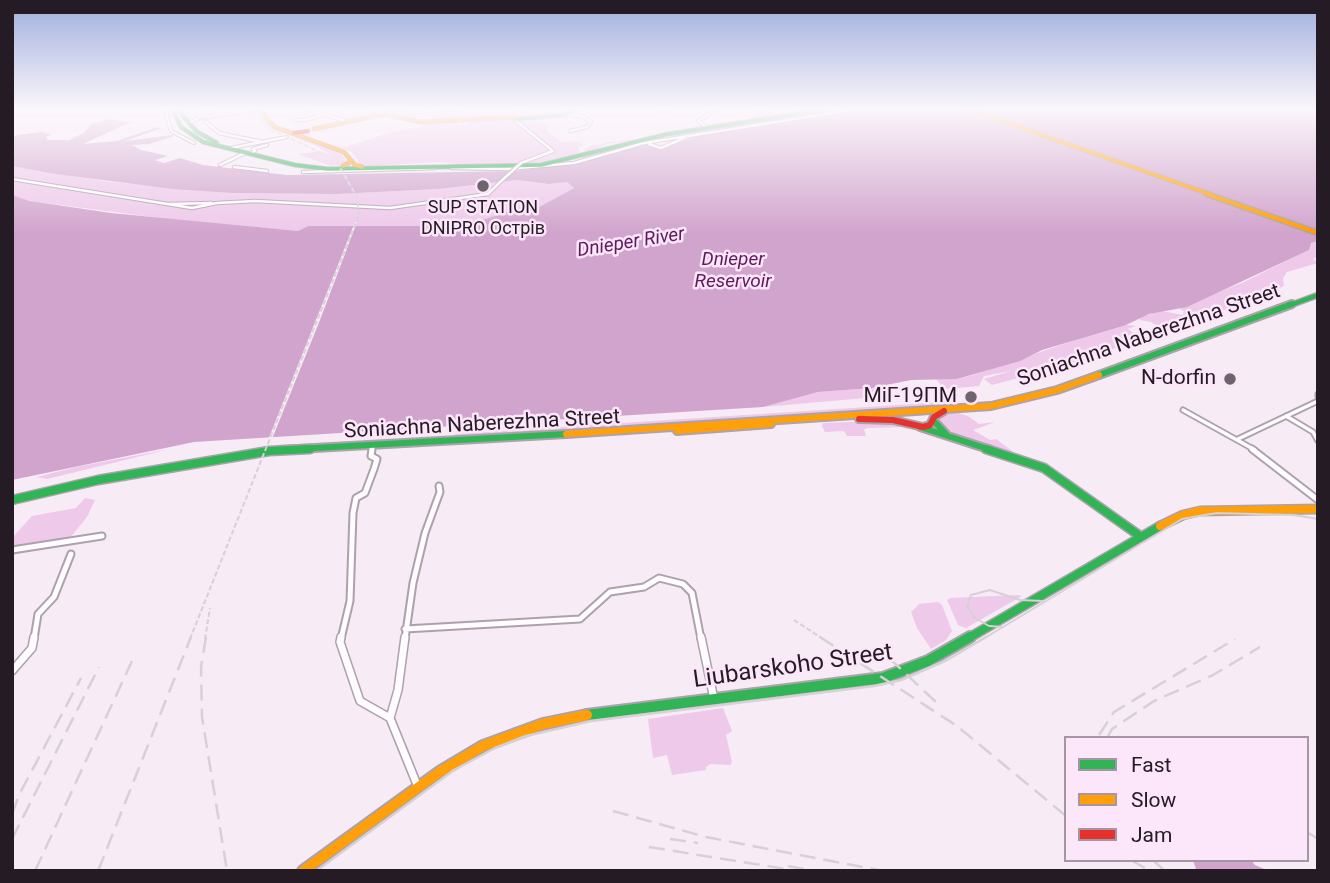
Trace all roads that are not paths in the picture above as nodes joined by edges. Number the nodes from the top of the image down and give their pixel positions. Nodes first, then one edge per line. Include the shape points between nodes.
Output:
1 (248, 150) edge
2 (254, 150) edge
3 (339, 150) edge
4 (552, 150) edge
5 (601, 150) edge
6 (619, 150) edge
7 (1085, 150) edge
8 (220, 164) dead end
9 (348, 166) junction
10 (234, 167) dead end
11 (377, 168) junction
12 (267, 171) dead end
13 (303, 172) dead end
14 (12, 180) edge
15 (1318, 232) edge
16 (1318, 295) edge
17 (1318, 397) edge
18 (914, 410) junction
19 (950, 410) junction
20 (1183, 410) dead end
21 (1286, 416) junction
22 (933, 420) junction
23 (915, 426) junction
24 (955, 438) junction
25 (1237, 439) junction
26 (1318, 441) edge
27 (372, 448) junction
28 (439, 486) dead end
29 (1318, 500) edge
30 (12, 502) edge
31 (1318, 509) edge
32 (102, 536) dead end
33 (1140, 536) junction
34 (12, 550) edge
35 (71, 554) dead end
36 (405, 629) junction
37 (12, 671) edge
38 (714, 699) junction
39 (390, 718) junction
40 (418, 787) junction
41 (304, 870) edge

1 - 8 street
2 - 9 main road via 306,166
3 - 9 main road
4 - 14 street, bridge via 522,162 488,194 390,208 255,201 163,205
5 - 11 main road via 544,164
6 - 13 street via 541,167
7 - 15 main road
9 - 11 main road
9 - 11 main road
10 - 12 street
16 - 19 main road, Soniachna Naberezhna Street via 1057,390 1002,404
17 - 21 street
18 - 19 main road, Soniachna Naberezhna Street
18 - 22 main road
18 - 23 main road via 904,417
18 - 27 main road, Soniachna Naberezhna Street
19 - 22 main road, Soniachna Naberezhna Street
20 - 25 street
21 - 25 street
21 - 26 street via 1313,432
22 - 23 main road, Soniachna Naberezhna Street via 928,426
22 - 24 main road
23 - 24 main road
23 - 27 main road, Soniachna Naberezhna Street via 864,419
24 - 33 main road via 1044,468
25 - 29 street
27 - 30 main road, Soniachna Naberezhna Street via 237,458
27 - 39 street via 371,456 377,459 353,513 350,601 340,642 360,701
28 - 36 street
31 - 33 main road, Liubarskoho Street via 1200,511
32 - 34 street
33 - 38 main road, Liubarskoho Street via 917,667 872,680
35 - 37 street via 54,597 38,614 32,648
36 - 38 street via 580,619 610,592 644,587 659,578 673,580 692,593
36 - 39 street
38 - 40 main road, Liubarskoho Street via 543,724 483,746
39 - 40 street
40 - 41 main road, Liubarskoho Street

